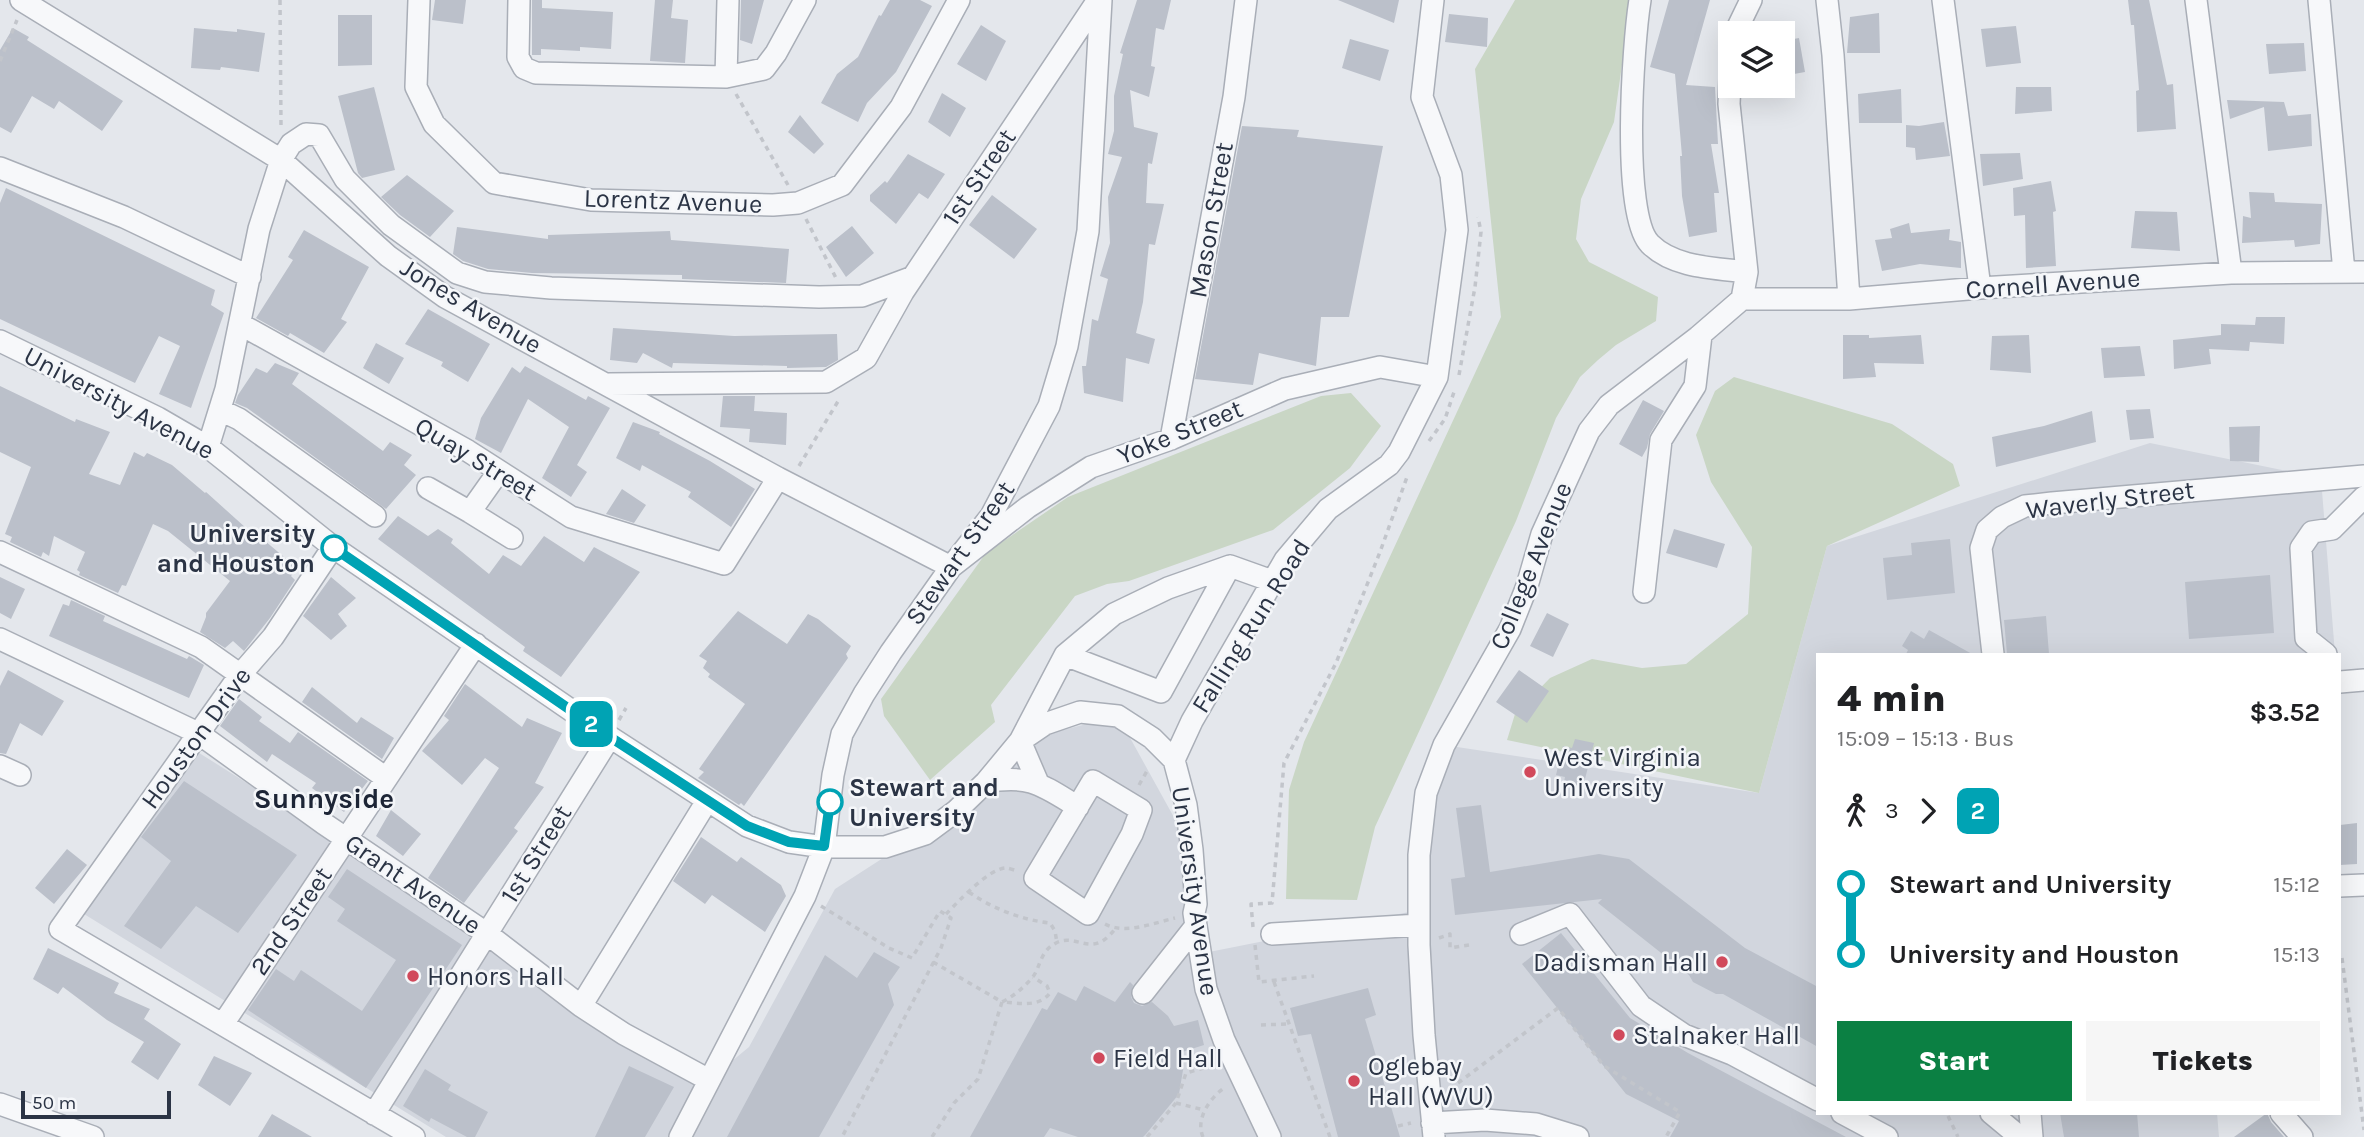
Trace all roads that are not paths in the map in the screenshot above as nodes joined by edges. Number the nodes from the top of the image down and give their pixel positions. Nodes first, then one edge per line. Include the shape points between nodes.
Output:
1 (419, 0) edge
2 (519, 0) edge
3 (728, 0) edge
4 (805, 0) edge
5 (959, 0) edge
6 (1100, 0) edge
7 (1246, 0) edge
8 (1433, 0) edge
9 (1640, 0) edge
10 (1751, 0) edge
11 (1827, 0) edge
12 (1943, 0) edge
13 (2196, 0) edge
14 (2319, 0) edge
15 (24, 1) edge
16 (1741, 21) edge
17 (726, 78) junction
18 (1729, 98) edge
19 (281, 160) junction
20 (0, 168) edge
21 (1747, 272) junction
22 (2354, 272) edge
23 (2231, 273) junction
24 (250, 277) junction
25 (913, 277) junction
26 (1980, 288) junction
27 (1742, 299) junction
28 (1849, 299) junction
29 (240, 324) junction
30 (1701, 334) junction
31 (0, 341) edge
32 (1437, 377) junction
33 (606, 384) junction
34 (220, 410) junction
35 (1171, 439) junction
36 (208, 447) junction
37 (499, 471) junction
38 (2364, 476) edge
39 (778, 478) junction
40 (428, 488) dead end
41 (2364, 497) edge
42 (470, 512) junction
43 (375, 516) dead end
44 (512, 538) dead end
45 (333, 547) junction
46 (0, 552) edge
47 (1230, 566) junction
48 (951, 567) junction
49 (1272, 581) junction
50 (1644, 592) dead end
51 (0, 639) edge
52 (476, 644) junction
53 (1993, 653) edge
54 (2325, 653) edge
55 (1065, 655) junction
56 (2341, 667) edge
57 (240, 675) junction
58 (2354, 680) edge
59 (198, 733) junction
60 (610, 737) junction
61 (1020, 741) junction
62 (1174, 760) junction
63 (0, 766) edge
64 (20, 775) dead end
65 (386, 778) junction
66 (986, 782) junction
67 (1038, 783) junction
68 (707, 801) junction
69 (1078, 807) junction
70 (346, 838) junction
71 (824, 846) junction
72 (2364, 885) edge
73 (2341, 886) edge
74 (1195, 920) junction
75 (1427, 932) junction
76 (486, 933) junction
77 (1521, 934) dead end
78 (1260, 936) road end
79 (1143, 993) dead end
80 (581, 1006) junction
81 (223, 1024) junction
82 (709, 1080) junction
83 (1816, 1099) edge
84 (0, 1104) edge
85 (374, 1114) junction
86 (1846, 1115) edge
87 (1993, 1115) edge
88 (2030, 1115) edge
89 (2283, 1115) edge
90 (1429, 1127) edge
91 (93, 1137) edge
92 (414, 1137) edge
93 (680, 1137) edge
94 (1270, 1137) edge
95 (1578, 1137) edge
96 (1887, 1137) edge
97 (2020, 1137) edge
98 (2032, 1137) edge
99 (2302, 1137) edge

1 - 5 street, Lorentz Avenue via 415,87 434,124 494,183 591,200 773,205 798,203 842,185 901,107
2 - 17 street via 518,57 524,68 536,74
3 - 17 street
4 - 17 street via 764,69
6 - 25 street, 1st Street
6 - 48 street, Stewart Street via 1088,231 1067,346 1049,406 1022,460 991,516
7 - 35 street, Mason Street via 1234,97
8 - 32 street, Falling Run Road via 1422,97 1451,175 1457,230
9 - 21 street via 1631,78 1636,209 1641,231 1664,255
10 - 16 street
11 - 28 street
12 - 26 street
13 - 23 street
14 - 22 street
15 - 19 street, Jones Avenue
18 - 21 street
19 - 24 street via 258,229
19 - 25 street via 291,144 306,134 319,135 345,179 391,225 457,273 485,282 818,297 862,296
19 - 33 street, Jones Avenue via 388,256 445,297
20 - 24 street via 124,217
21 - 27 street
22 - 23 street, Cornell Avenue
23 - 26 street, Cornell Avenue
24 - 29 street
25 - 33 street, 1st Street via 866,358 826,382
26 - 28 street, Cornell Avenue
27 - 28 street, Cornell Avenue
27 - 30 street, College Avenue
29 - 34 street
29 - 37 street, Quay Street
30 - 50 street via 1695,386 1661,440
30 - 75 street, College Avenue via 1609,405 1589,430 1542,534 1510,629 1444,745 1426,793 1419,855
31 - 36 street, University Avenue
32 - 35 street, Yoke Street via 1380,366 1285,389
32 - 49 street, Falling Run Road via 1389,465 1328,509
33 - 39 street, Jones Avenue
34 - 36 street
34 - 43 street
35 - 48 street, Yoke Street via 1091,467 1028,507
36 - 45 street, University Avenue
37 - 39 street, Quay Street via 571,516 724,564
37 - 42 street
38 - 53 street, Waverly Street via 2025,506 1987,530 1981,548
39 - 48 street, Jones Avenue
40 - 42 street
41 - 54 street via 2332,529 2312,532 2301,548 2306,638
42 - 44 street
45 - 52 street, University Avenue
45 - 57 street, Houston Drive via 273,638
46 - 57 street via 201,647
47 - 49 street
47 - 55 street via 1114,614
47 - 55 street via 1161,692
48 - 71 street, Stewart Street via 870,683 842,734
49 - 62 street, Falling Run Road
51 - 59 street, Grant Avenue
52 - 60 street, University Avenue
52 - 65 street, 2nd Street
55 - 61 street
56 - 58 street
57 - 59 street, Houston Drive
57 - 65 street
59 - 70 street, Grant Avenue
59 - 81 street, Houston Drive via 60,929
60 - 68 street, University Avenue
60 - 76 street, 1st Street
61 - 62 street, University Avenue via 1045,724 1080,712 1118,716 1152,738
61 - 66 street, University Avenue
61 - 67 street
62 - 74 street, University Avenue via 1192,850
63 - 64 street
65 - 70 street, 2nd Street
66 - 67 street
66 - 71 street, University Avenue via 925,834 885,847
67 - 69 street
68 - 71 street, University Avenue via 747,826 789,842
68 - 80 street
69 - 69 street via 1093,781 1141,810 1088,914 1035,878
70 - 76 street, Grant Avenue
70 - 81 street, 2nd Street
71 - 82 street, Stewart Street via 805,896
72 - 73 street
74 - 79 street
74 - 94 street, University Avenue via 1206,989 1224,1040
75 - 78 street
75 - 90 street, College Avenue via 1424,1035
76 - 80 street, Grant Avenue
76 - 85 street, 1st Street
77 - 83 street via 1570,914 1641,1006 1684,1035 1732,1054
80 - 82 street, Grant Avenue
81 - 85 street
82 - 93 street, Stewart Street
84 - 91 street
85 - 92 street
86 - 96 street
87 - 97 street
88 - 98 street
89 - 99 street
90 - 95 street via 1485,1120 1536,1124

